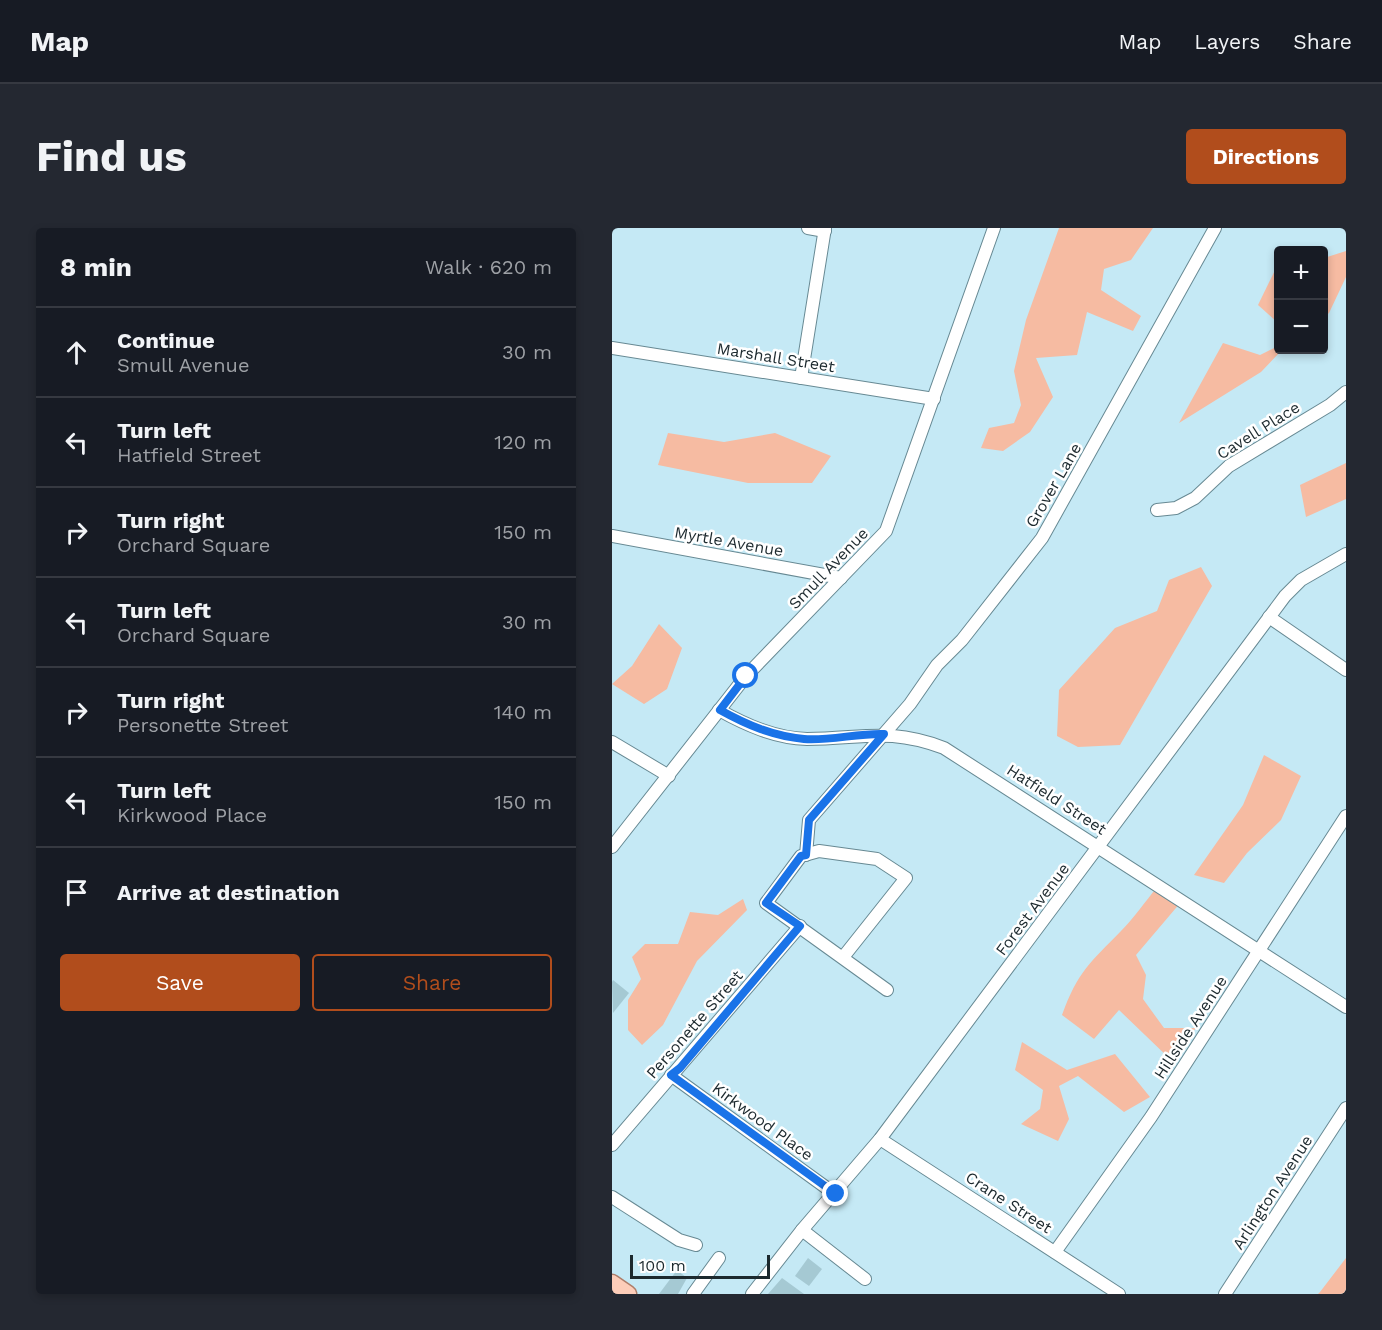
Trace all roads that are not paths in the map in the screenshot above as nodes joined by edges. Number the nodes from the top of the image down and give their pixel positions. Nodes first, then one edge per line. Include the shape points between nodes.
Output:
1 (808, 228) edge
2 (994, 228) edge
3 (1215, 228) edge
4 (825, 229) edge
5 (612, 348) edge
6 (801, 378) junction
7 (1346, 392) edge
8 (934, 399) junction
9 (1157, 510) dead end
10 (612, 536) edge
11 (1346, 554) edge
12 (841, 578) junction
13 (1269, 617) junction
14 (1346, 670) edge
15 (720, 710) junction
16 (884, 734) junction
17 (612, 742) edge
18 (669, 776) junction
19 (1346, 816) edge
20 (1101, 846) junction
21 (612, 847) edge
22 (806, 855) junction
23 (800, 926) junction
24 (1260, 950) junction
25 (844, 956) junction
26 (887, 990) dead end
27 (1346, 1006) edge
28 (671, 1075) junction
29 (1346, 1108) edge
30 (880, 1139) junction
31 (612, 1145) edge
32 (836, 1194) junction
33 (612, 1197) edge
34 (802, 1230) junction
35 (696, 1245) dead end
36 (1054, 1252) junction
37 (719, 1258) dead end
38 (865, 1279) dead end
39 (612, 1283) edge
40 (628, 1294) edge
41 (693, 1294) edge
42 (752, 1294) edge
43 (1119, 1294) edge
44 (1225, 1294) edge

1 - 4 street
2 - 8 street, Smull Avenue
3 - 16 street, Grover Lane via 1042,538
4 - 6 street
5 - 6 street, Marshall Street
6 - 8 street, Marshall Street
7 - 9 street, Cavell Place via 1229,466 1196,498 1176,508
8 - 12 street, Smull Avenue via 886,531
10 - 12 street, Myrtle Avenue
11 - 13 street, Forest Avenue via 1301,580
12 - 15 street, Smull Avenue via 746,676
13 - 14 street
13 - 20 street, Forest Avenue
15 - 16 street, Hatfield Street via 770,734 806,739
15 - 18 street, Smull Avenue
16 - 20 street, Hatfield Street via 915,738 958,755
16 - 22 street, Grover Lane via 809,820
17 - 18 street
18 - 21 street, Smull Avenue
19 - 24 street, Hillside Avenue
20 - 24 street, Hatfield Street
20 - 30 street, Forest Avenue
22 - 23 street via 801,856 766,903
22 - 25 street via 819,851 877,859 906,878
23 - 25 street
23 - 28 street, Personette Street
24 - 27 street, Hatfield Street
24 - 36 street, Hillside Avenue via 1151,1117
25 - 26 street
28 - 31 street, Personette Street
28 - 32 street, Kirkwood Place
29 - 44 street, Arlington Avenue
30 - 32 street, Forest Avenue
30 - 36 street, Crane Street
32 - 34 street, Forest Avenue
33 - 35 street via 679,1240
34 - 38 street
34 - 42 street, Forest Avenue
36 - 43 street, Crane Street
37 - 41 street
39 - 40 main road

